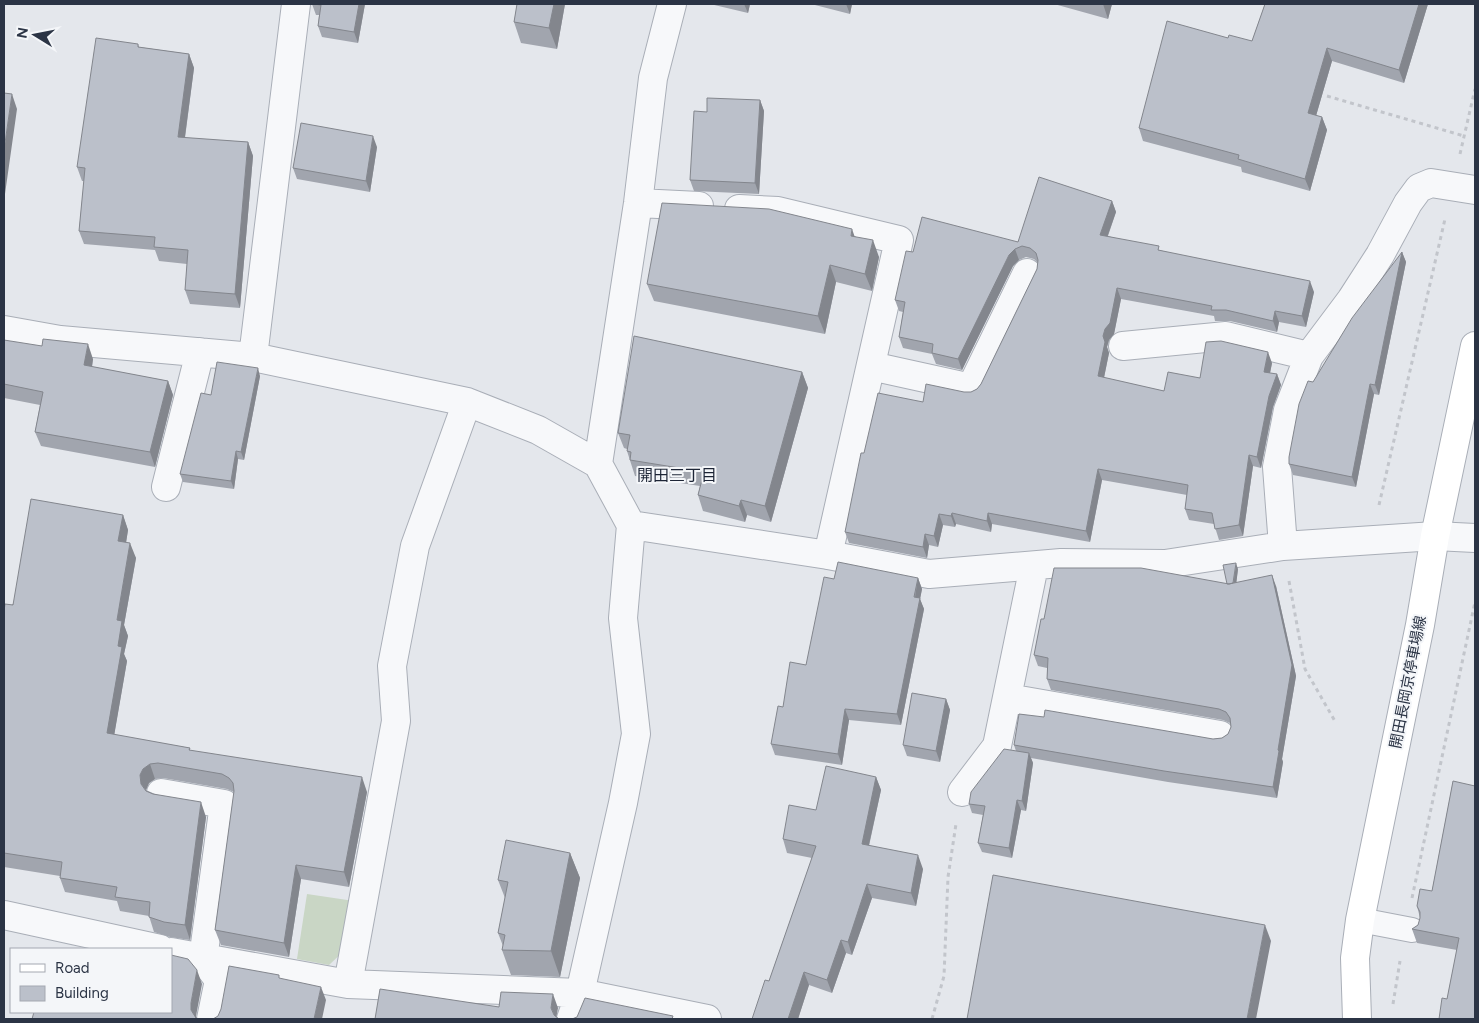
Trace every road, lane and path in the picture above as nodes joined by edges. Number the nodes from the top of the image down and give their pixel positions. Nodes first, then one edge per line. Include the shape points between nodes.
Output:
1 (296, 4) edge
2 (672, 4) edge
3 (1475, 89) edge
4 (1326, 96) dead end
5 (1464, 136) junction
6 (1464, 188) edge
7 (638, 203) junction
8 (1027, 273) dead end
9 (4, 330) edge
10 (1123, 346) dead end
11 (1475, 346) edge
12 (200, 352) junction
13 (254, 356) junction
14 (1309, 356) junction
15 (871, 366) junction
16 (467, 402) junction
17 (598, 464) junction
18 (166, 487) dead end
19 (1377, 511) dead end
20 (631, 525) junction
21 (1435, 536) junction
22 (1475, 538) edge
23 (1283, 546) junction
24 (828, 555) junction
25 (1034, 566) junction
26 (1475, 602) edge
27 (1008, 698) junction
28 (1336, 723) dead end
29 (1220, 735) dead end
30 (962, 792) joint
31 (161, 793) edge
32 (4, 915) edge
33 (1360, 920) junction
34 (1409, 930) junction
35 (155, 948) edge
36 (172, 952) edge
37 (203, 959) junction
38 (348, 984) junction
39 (580, 993) junction
40 (1392, 1010) dead end
41 (212, 1019) edge
42 (571, 1019) edge
43 (707, 1019) edge
44 (932, 1019) edge
45 (1357, 1019) edge

1 - 13 street
2 - 7 street via 653,78
3 - 5 path
4 - 5 path
5 - 6 path
6 - 14 street via 1431,183 1419,188 1356,292
6 - 19 path
7 - 15 street via 778,211 900,240
7 - 17 street
8 - 15 street via 971,388
9 - 12 street via 60,340
10 - 14 street via 1226,336
11 - 21 main road, 開田長岡京停車場線
12 - 13 street
12 - 18 street
13 - 16 street
14 - 23 street via 1288,410 1277,467
15 - 24 street
16 - 17 street via 538,430
16 - 38 street via 415,546 392,666 396,721
17 - 20 street
20 - 24 street
20 - 39 street via 623,618 636,734
21 - 22 street
21 - 23 street
21 - 33 main road, 開田長岡京停車場線
23 - 25 street via 1165,564 1061,562
23 - 28 path via 1305,669
24 - 25 street via 929,574
25 - 27 street
26 - 34 path
27 - 29 street
27 - 30 street via 997,746
30 - 44 path via 948,877 944,976
31 - 37 street via 224,804
32 - 35 street
33 - 34 lane
33 - 45 main road, 開田長岡京停車場線 via 1355,958
34 - 40 path
36 - 37 street
37 - 38 street
37 - 41 street via 219,980
38 - 39 street
39 - 42 street
39 - 43 street

